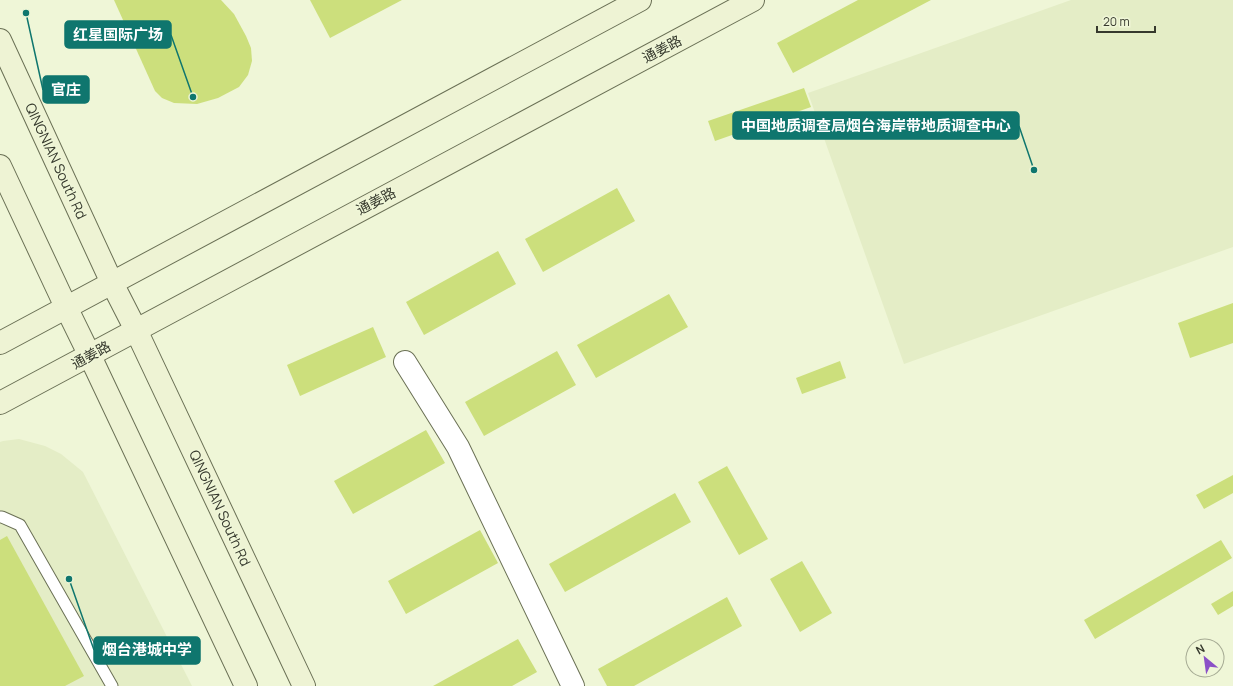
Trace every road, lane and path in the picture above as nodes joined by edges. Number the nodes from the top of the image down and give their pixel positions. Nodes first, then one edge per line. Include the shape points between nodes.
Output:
1 (640, 0) edge
2 (753, 0) edge
3 (0, 40) edge
4 (0, 166) edge
5 (112, 283) junction
6 (66, 307) junction
7 (136, 330) junction
8 (0, 343) edge
9 (90, 356) junction
10 (405, 362) dead end
11 (0, 403) edge
12 (0, 517) edge
13 (112, 686) edge
14 (246, 686) edge
15 (304, 686) edge
16 (573, 686) edge

1 - 5 street
2 - 7 street, 通姜路
3 - 5 street, QINGNIAN South Rd
4 - 6 street
5 - 6 street
5 - 7 street, QINGNIAN South Rd
6 - 8 street
6 - 9 street
7 - 9 street, 通姜路
7 - 15 street, QINGNIAN South Rd
9 - 11 street, 通姜路
9 - 14 street
10 - 16 street via 458,447
12 - 13 lane via 20,525

